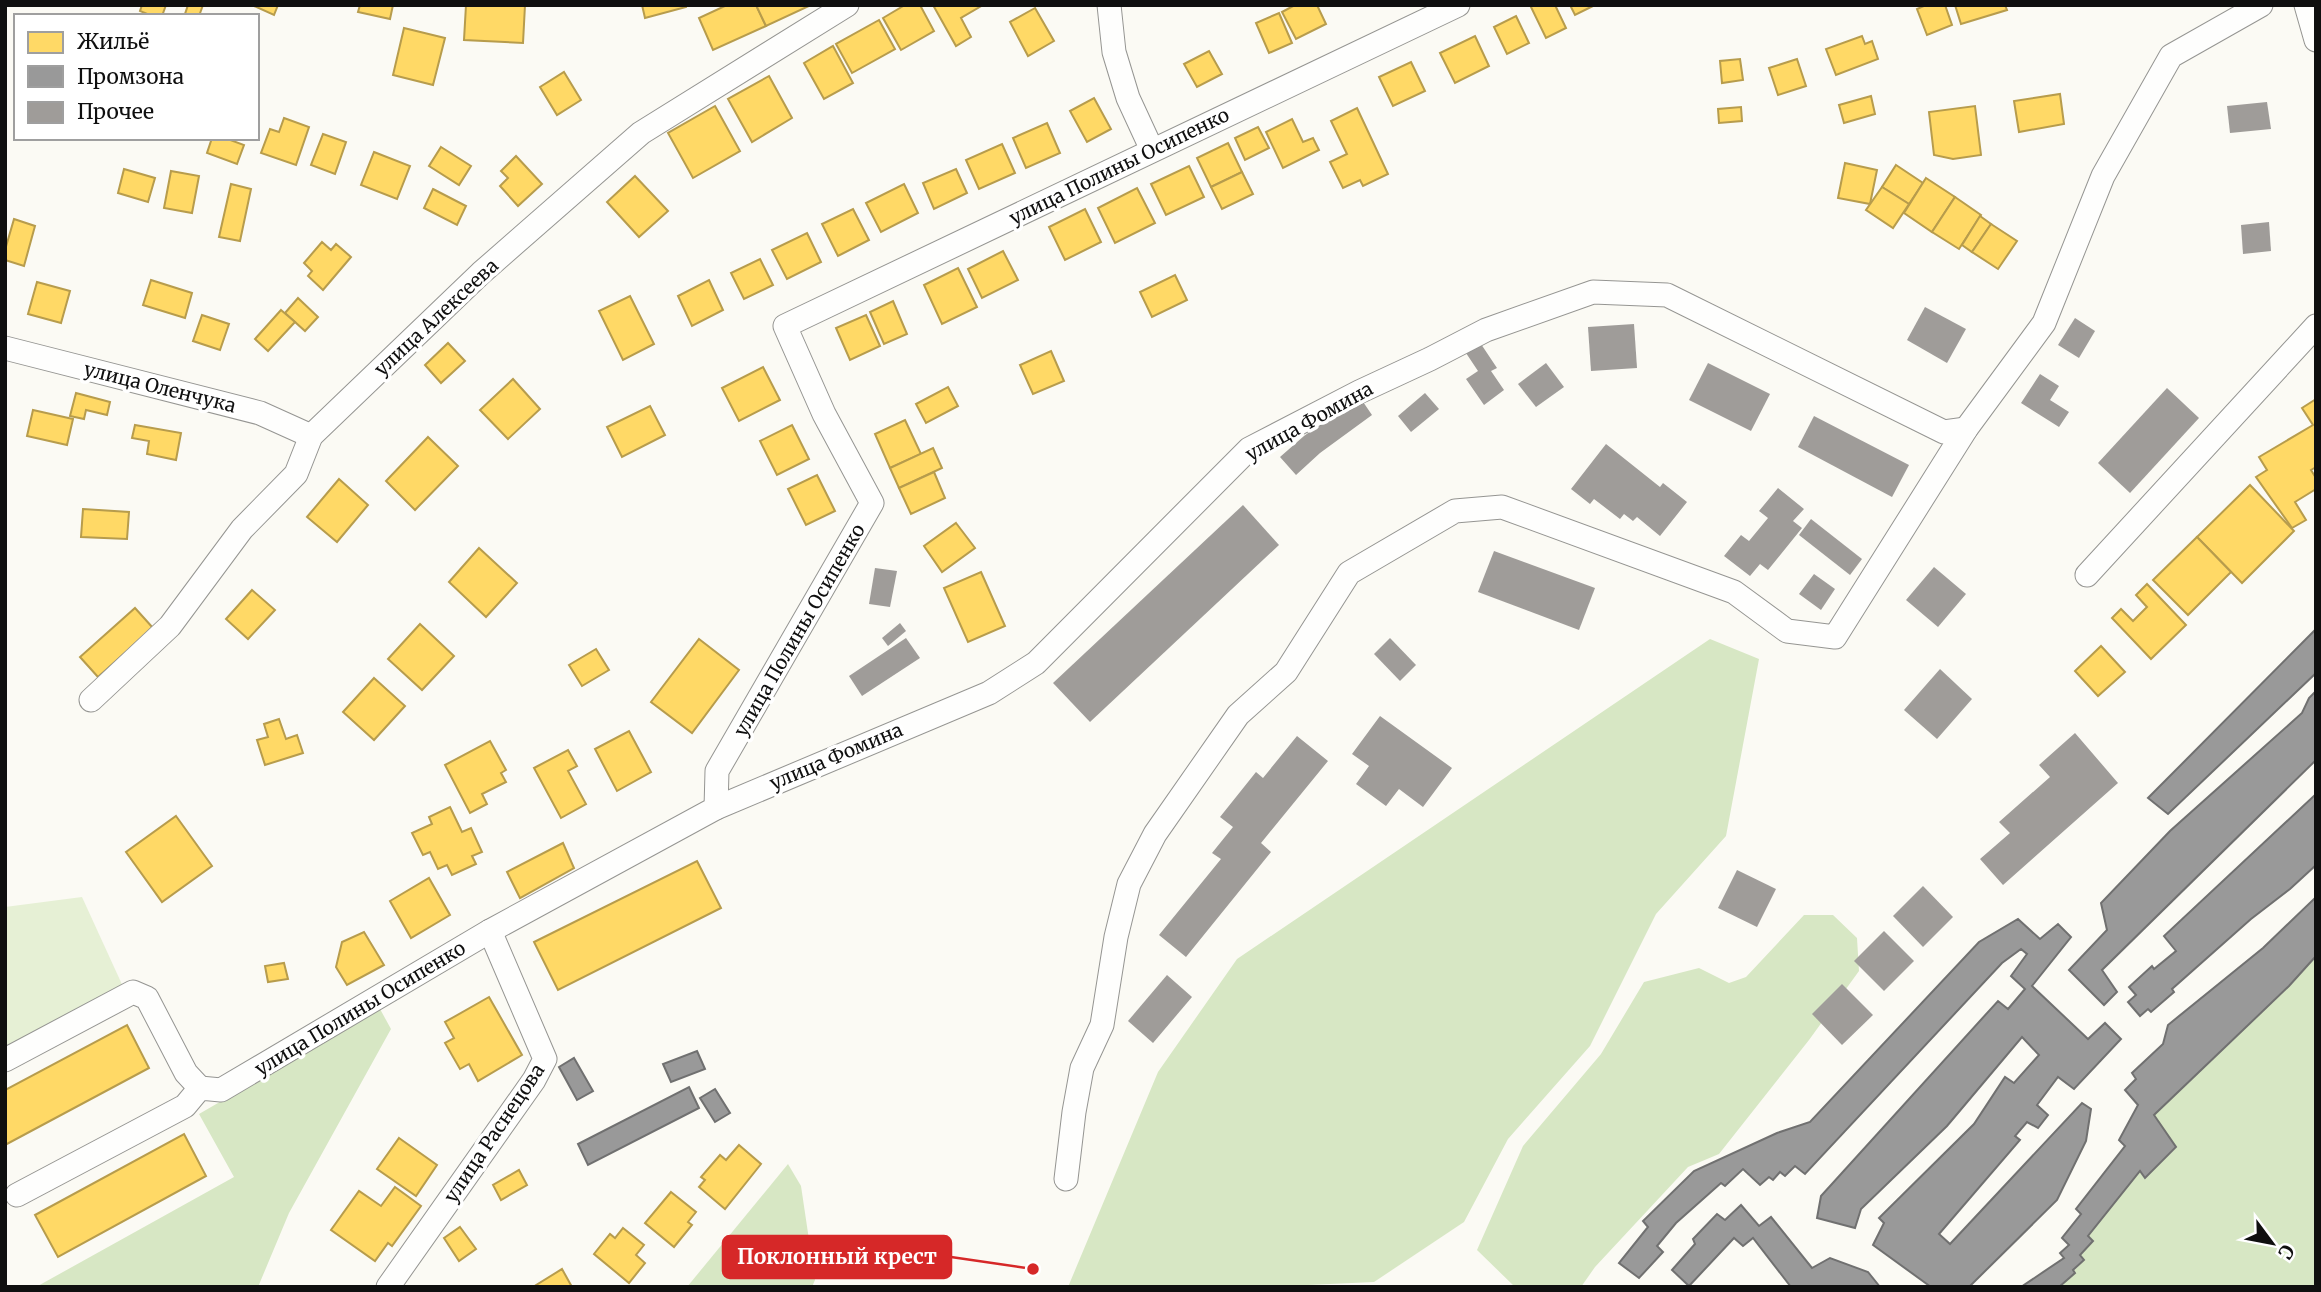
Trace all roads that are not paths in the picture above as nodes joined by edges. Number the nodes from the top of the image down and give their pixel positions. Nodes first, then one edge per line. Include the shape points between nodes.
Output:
1 (847, 5) edge
2 (1109, 5) edge
3 (1458, 5) edge
4 (2261, 5) edge
5 (2305, 5) edge
6 (2316, 40) edge
7 (1152, 150) junction
8 (2316, 326) edge
9 (5, 348) edge
10 (1966, 429) junction
11 (311, 436) junction
12 (2087, 575) dead end
13 (91, 700) dead end
14 (716, 808) junction
15 (490, 931) junction
16 (5, 1060) edge
17 (200, 1088) junction
18 (1066, 1179) dead end
19 (17, 1195) dead end
20 (388, 1287) edge

1 - 11 street, улица Алексеева via 641,132 481,273
2 - 7 street via 1114,52 1128,98
3 - 7 street, улица Полины Осипенко
4 - 10 street via 2171,56 2103,176 2044,323
5 - 6 street
7 - 14 street, улица Полины Осипенко via 785,326 824,414 872,503 716,771
8 - 12 street
9 - 11 street, улица Оленчука via 260,413
10 - 14 street, улица Фомина via 1944,432 1667,295 1593,292 1486,330 1249,449 1036,663 989,694
10 - 18 street via 1835,637 1787,631 1734,592 1502,507 1455,511 1349,573 1286,672 1238,715 1155,834 1129,884 1115,937 1102,1025 1082,1068
11 - 13 street, улица Алексеева via 296,474 242,529 170,626
14 - 15 street, улица Полины Осипенко
15 - 17 street, улица Полины Осипенко via 221,1090
15 - 20 street, улица Раснецова via 545,1059
16 - 17 street via 133,992 147,998 186,1073
17 - 19 street via 185,1106

